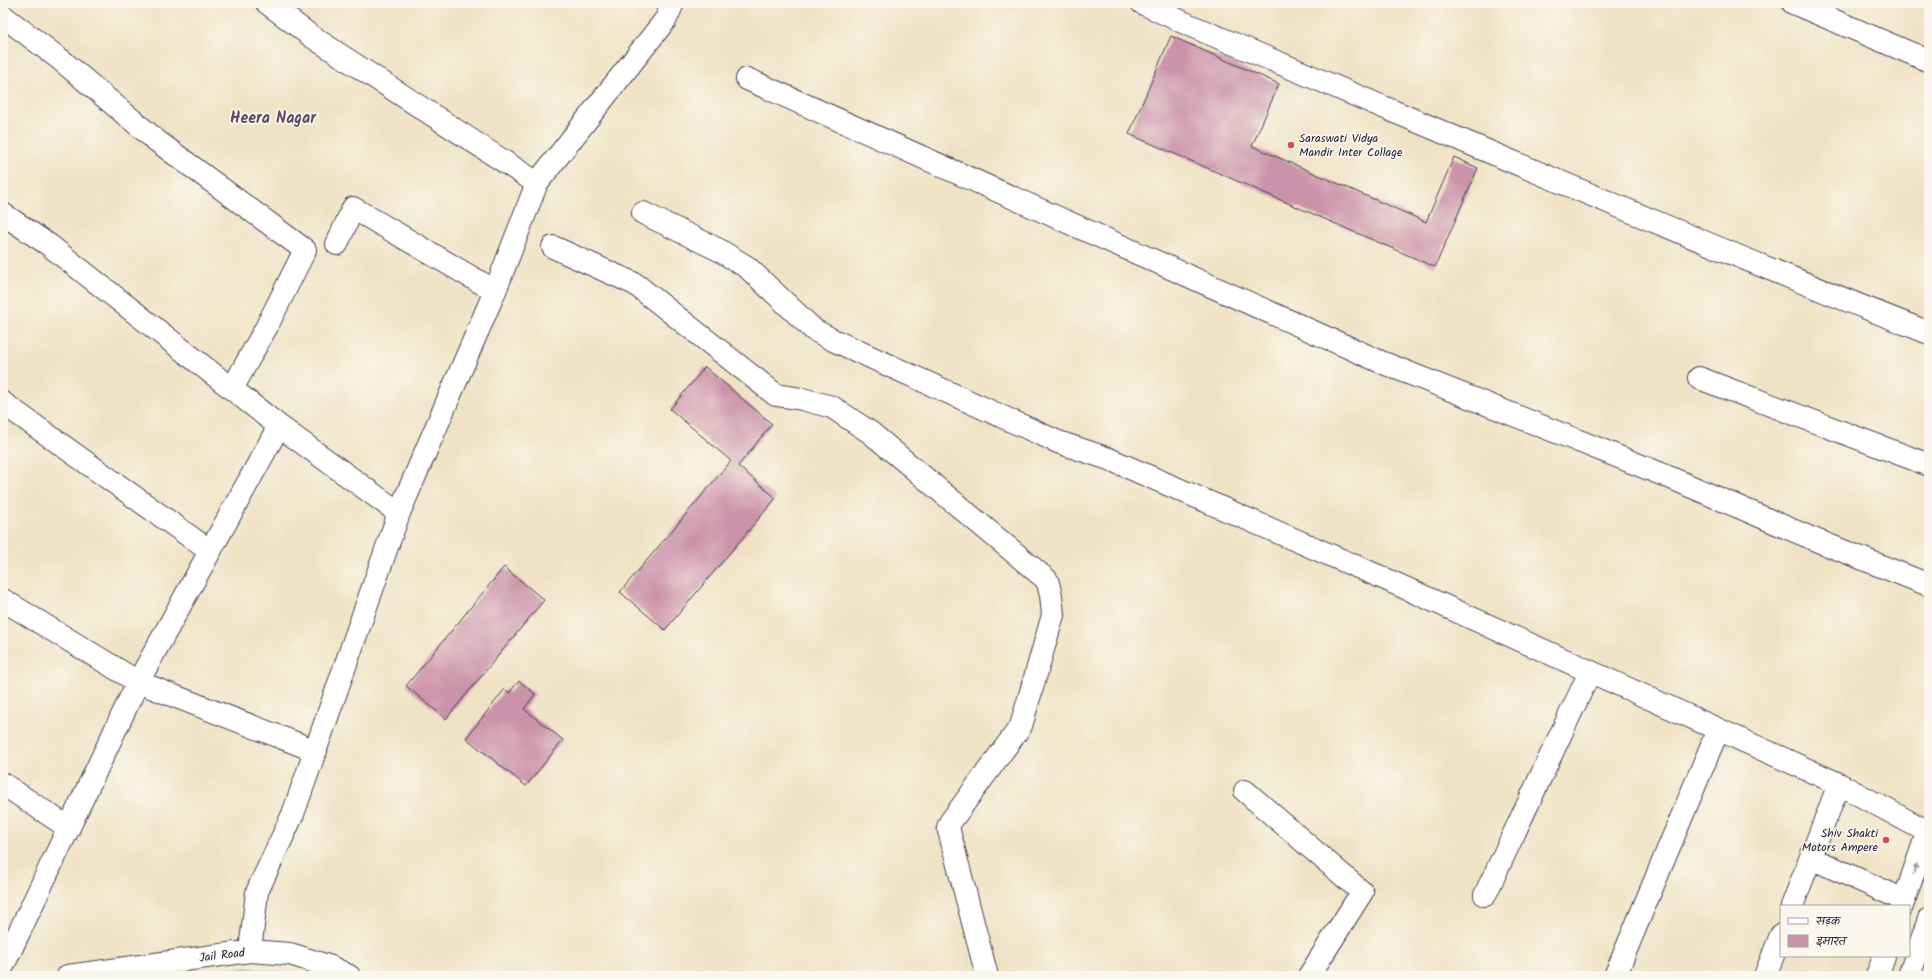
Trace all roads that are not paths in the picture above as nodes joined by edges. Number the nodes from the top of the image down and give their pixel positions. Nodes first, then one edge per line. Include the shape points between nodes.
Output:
1 (267, 3) edge
2 (673, 3) edge
3 (1142, 3) edge
4 (1793, 3) edge
5 (3, 16) edge
6 (1929, 61) edge
7 (747, 79) dead end
8 (537, 183) junction
9 (643, 213) dead end
10 (3, 214) edge
11 (337, 244) dead end
12 (553, 247) dead end
13 (495, 291) junction
14 (1929, 333) edge
15 (1699, 378) dead end
16 (232, 389) junction
17 (3, 403) edge
18 (279, 426) junction
19 (1929, 465) edge
20 (399, 513) junction
21 (210, 551) junction
22 (1929, 585) edge
23 (3, 600) edge
24 (1590, 672) junction
25 (138, 682) junction
26 (1718, 730) junction
27 (316, 751) junction
28 (3, 784) edge
29 (1840, 784) junction
30 (1245, 791) dead end
31 (69, 828) junction
32 (1928, 830) edge
33 (1811, 858) junction
34 (1485, 895) dead end
35 (1903, 903) edge
36 (1792, 905) edge
37 (1929, 919) edge
38 (1780, 938) edge
39 (250, 952) junction
40 (1884, 957) edge
41 (3, 966) edge
42 (68, 976) edge
43 (349, 976) edge
44 (987, 976) edge
45 (1309, 976) edge
46 (1616, 976) edge
47 (1765, 976) edge
48 (1877, 976) edge
49 (1909, 976) edge

1 - 8 street via 311,36
2 - 8 street via 666,19
3 - 14 street via 1671,229
4 - 6 street
5 - 16 street via 156,141 305,250
7 - 22 street via 1381,362 1664,475
8 - 13 street
9 - 24 street via 719,250 747,267 814,330 833,340 1058,442 1117,462
10 - 16 street via 49,245
11 - 13 street via 353,208
12 - 44 street via 635,284 776,395 832,407 871,433 1047,580 1053,615 1021,726 948,827
13 - 20 street
15 - 19 street
16 - 18 street
17 - 21 street
18 - 20 street
18 - 21 street
20 - 27 street
21 - 25 street
23 - 25 street
24 - 26 street
24 - 34 street
25 - 27 street
25 - 31 street
26 - 29 street
26 - 46 street
27 - 39 street via 293,814 258,892
28 - 31 street
29 - 32 street
29 - 33 street
30 - 45 street via 1362,892
31 - 41 street
35 -> 32 street
33 - 35 street
33 - 36 street
37 - 49 street
38 - 47 street
39 - 42 street, Jail Road
39 - 43 street, Jail Road via 290,954 331,966
40 - 48 street

